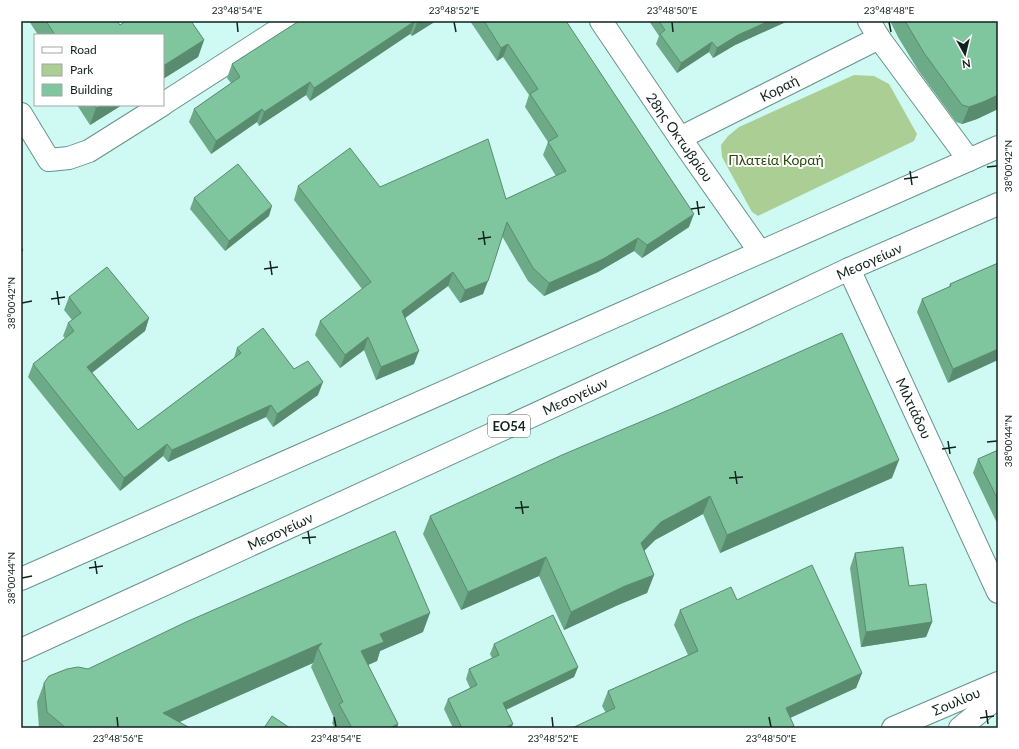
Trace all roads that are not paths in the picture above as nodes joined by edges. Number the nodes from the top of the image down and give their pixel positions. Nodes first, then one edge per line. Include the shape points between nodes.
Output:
1 (292, 21) edge
2 (601, 21) edge
3 (874, 29) edge
4 (164, 104) edge
5 (160, 106) edge
6 (21, 114) edge
7 (680, 138) junction
8 (998, 147) edge
9 (969, 160) junction
10 (998, 204) edge
11 (760, 252) junction
12 (849, 269) junction
13 (21, 579) edge
14 (998, 592) edge
15 (21, 650) edge
16 (998, 683) edge
17 (998, 697) edge
18 (893, 728) edge
19 (960, 728) edge

1 - 4 main road
2 - 7 main road, 28ης Οκτωβρίου
3 - 7 main road, Κοραή
3 - 9 main road, Κοραή
5 - 6 main road via 89,150 69,158 49,160
7 - 11 main road, 28ης Οκτωβρίου
8 - 9 main road
9 - 11 main road
10 - 12 main road, Μεσογείων / ΕΟ54
11 - 13 main road
12 - 14 main road, Μιλτιάδου
12 - 15 main road, Μεσογείων / ΕΟ54
16 - 18 main road, Σουλίου
17 - 19 main road

